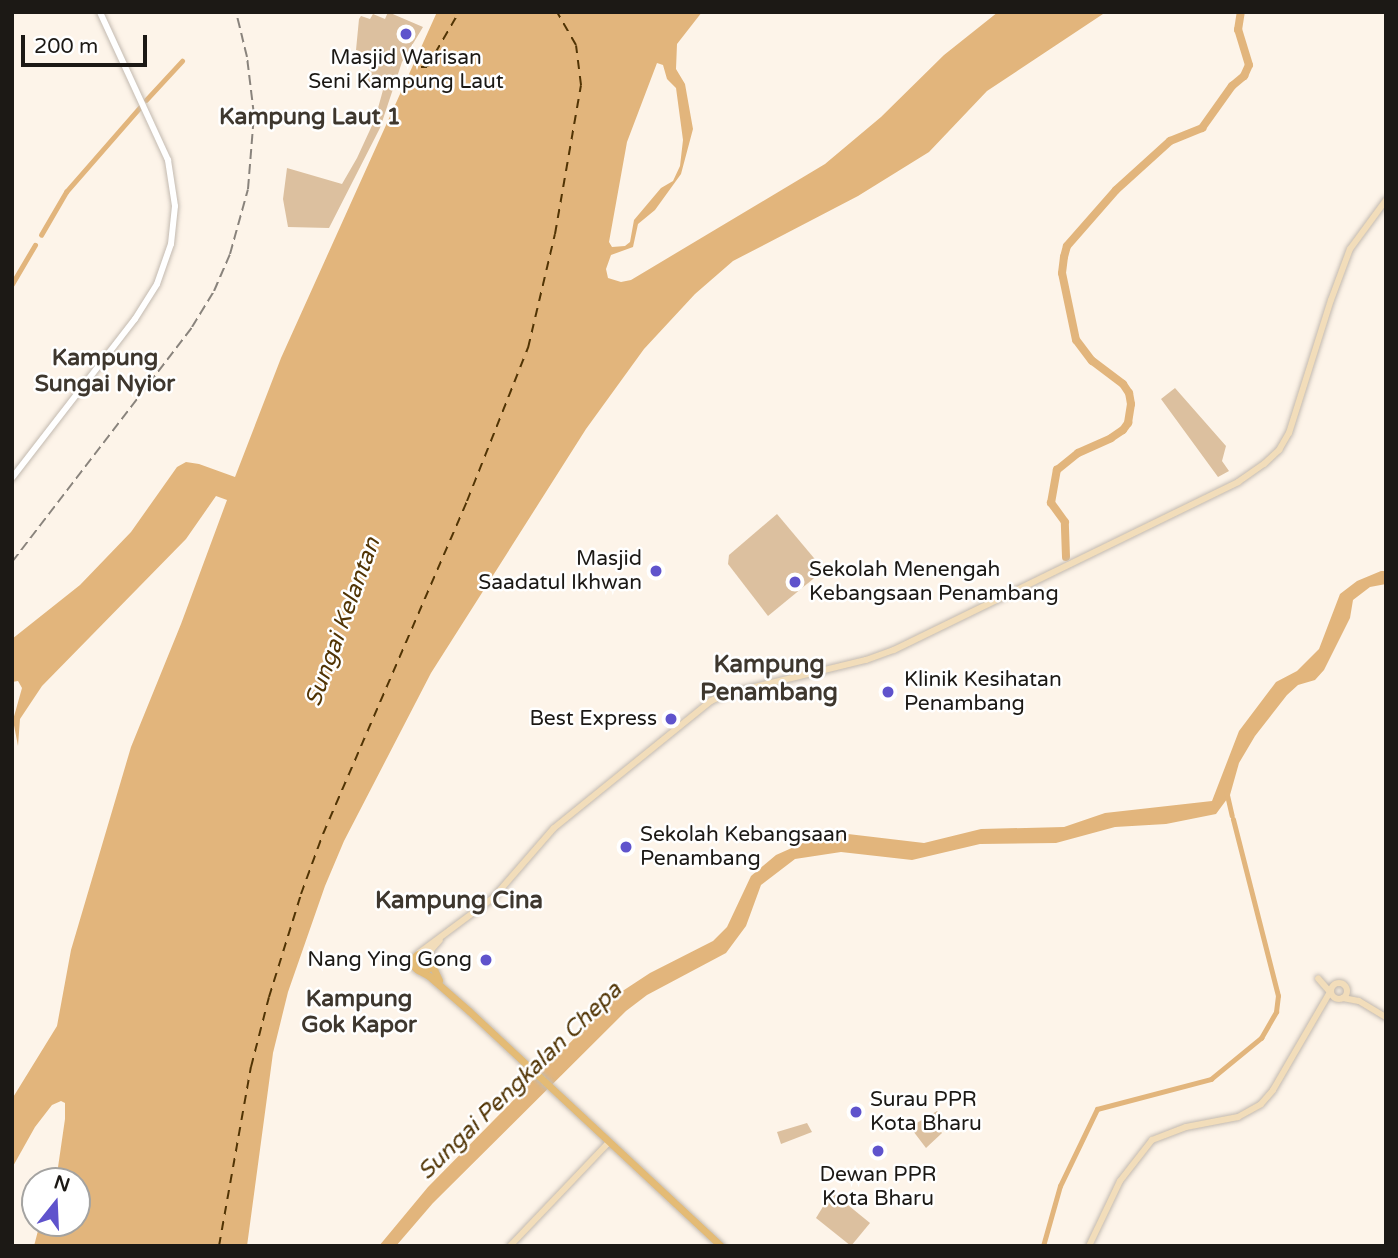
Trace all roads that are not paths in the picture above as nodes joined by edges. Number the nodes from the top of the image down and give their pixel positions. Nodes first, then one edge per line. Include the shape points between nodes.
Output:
1 (100, 12) edge
2 (1386, 200) edge
3 (12, 478) edge
4 (446, 934) junction
5 (419, 953) junction
6 (431, 961) junction
7 (418, 970) junction
8 (1336, 983) junction
9 (1345, 986) junction
10 (1331, 992) junction
11 (1340, 998) junction
12 (1364, 1003) junction
13 (469, 1011) junction
14 (1319, 1016) junction
15 (1386, 1017) edge
16 (609, 1142) junction
17 (510, 1246) edge
18 (720, 1246) edge
19 (1088, 1246) edge

1 - 3 street via 168,160 176,206 171,244 157,284 135,319
2 - 4 main road via 1363,227 1344,262 1289,433 1264,464 1238,482 894,650 711,701 554,828 494,897
4 - 5 main road
4 - 6 main road via 432,948
5 - 6 main road
5 - 7 main road via 413,962
6 - 7 main road via 426,970
6 - 13 main road via 434,975
7 - 13 main road
8 - 9 main road
8 - 10 main road
8 - 10 main road via 1318,978
9 - 11 main road
9 - 12 main road
10 - 11 main road
10 - 14 main road
11 - 12 main road
11 - 14 main road
12 - 15 main road
13 - 16 main road
14 - 19 main road via 1261,1104 1238,1118 1169,1132 1143,1148 1109,1199
16 - 17 main road
16 - 18 main road

